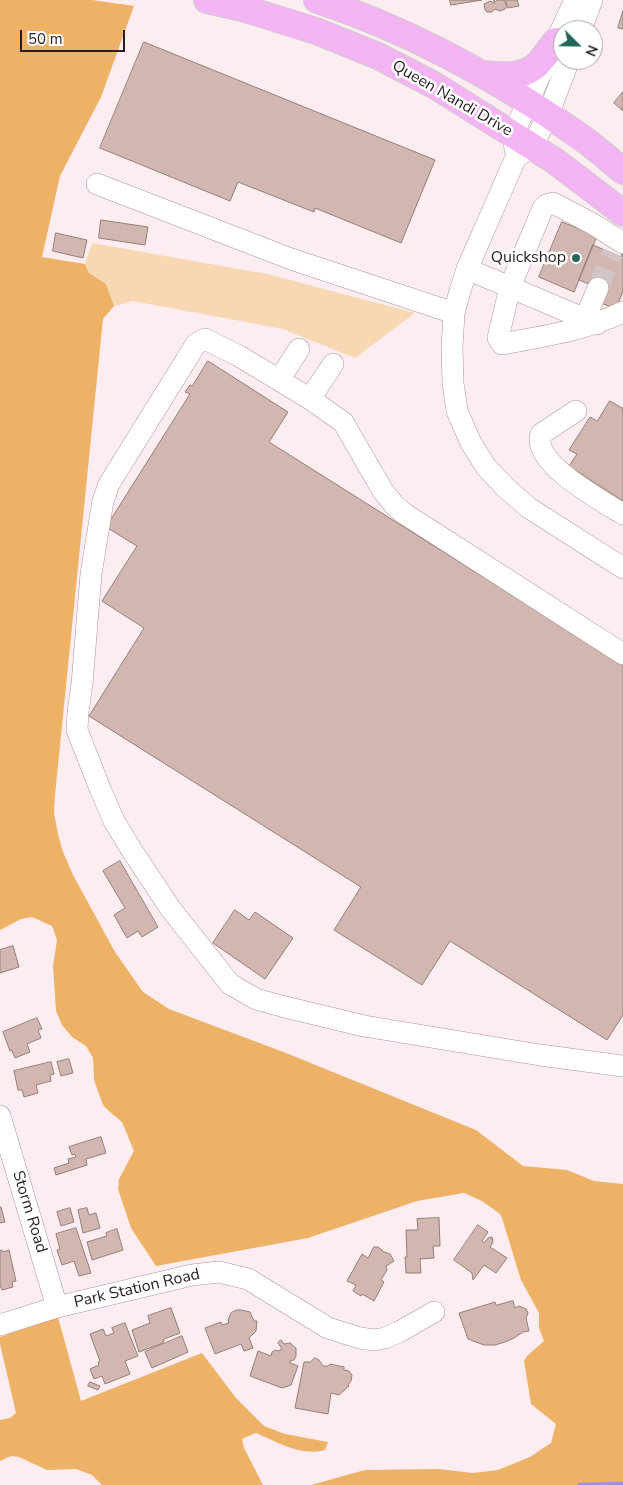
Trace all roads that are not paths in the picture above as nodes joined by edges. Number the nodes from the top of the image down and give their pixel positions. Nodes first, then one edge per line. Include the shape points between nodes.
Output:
1 (207, 0) edge
2 (318, 0) edge
3 (575, 0) edge
4 (592, 0) edge
5 (570, 20) edge
6 (585, 20) edge
7 (553, 56) edge
8 (555, 70) edge
9 (482, 74) junction
10 (538, 109) junction
11 (521, 146) junction
12 (623, 171) edge
13 (97, 184) dead end
14 (623, 213) edge
15 (618, 245) edge
16 (467, 269) junction
17 (510, 287) junction
18 (598, 288) tunnel mouth
19 (623, 312) edge
20 (454, 313) junction
21 (591, 322) junction
22 (300, 349) dead end
23 (333, 364) dead end
24 (279, 380) junction
25 (310, 399) junction
26 (576, 411) dead end
27 (623, 514) edge
28 (623, 568) edge
29 (623, 654) edge
30 (623, 1066) edge
31 (0, 1116) edge
32 (57, 1307) junction
33 (434, 1312) dead end
34 (0, 1325) edge

1 - 11 main road, Queen Nandi Drive via 316,31 378,56 434,84
2 - 9 main road, Queen Nandi Drive via 416,40
3 - 5 street
4 - 6 street
7 - 9 main road via 522,74
8 - 10 street
9 - 10 main road, Queen Nandi Drive
10 - 11 street
10 - 12 main road, Queen Nandi Drive via 576,133
11 - 14 main road, Queen Nandi Drive via 555,161
11 - 16 street
13 - 20 street via 291,259
15 - 17 street via 593,224 553,203 546,205
16 - 17 street
16 - 20 street
17 - 21 street
17 - 21 street via 498,338 502,344 566,332
18 - 21 street
19 - 21 street
20 - 28 street via 453,383 457,411 486,467 529,508
22 - 24 street
23 - 25 street
24 - 25 street
24 - 30 street via 205,339 200,341 109,484 91,574 77,726 114,821 170,908 230,984 256,999 364,1026
25 - 29 street via 343,422 395,506
26 - 27 street via 542,434 540,447 564,475
31 - 32 street, Storm Road
32 - 33 street, Park Station Road via 192,1275 219,1272 248,1279 328,1328 360,1338 384,1338
32 - 34 street, Park Station Road

